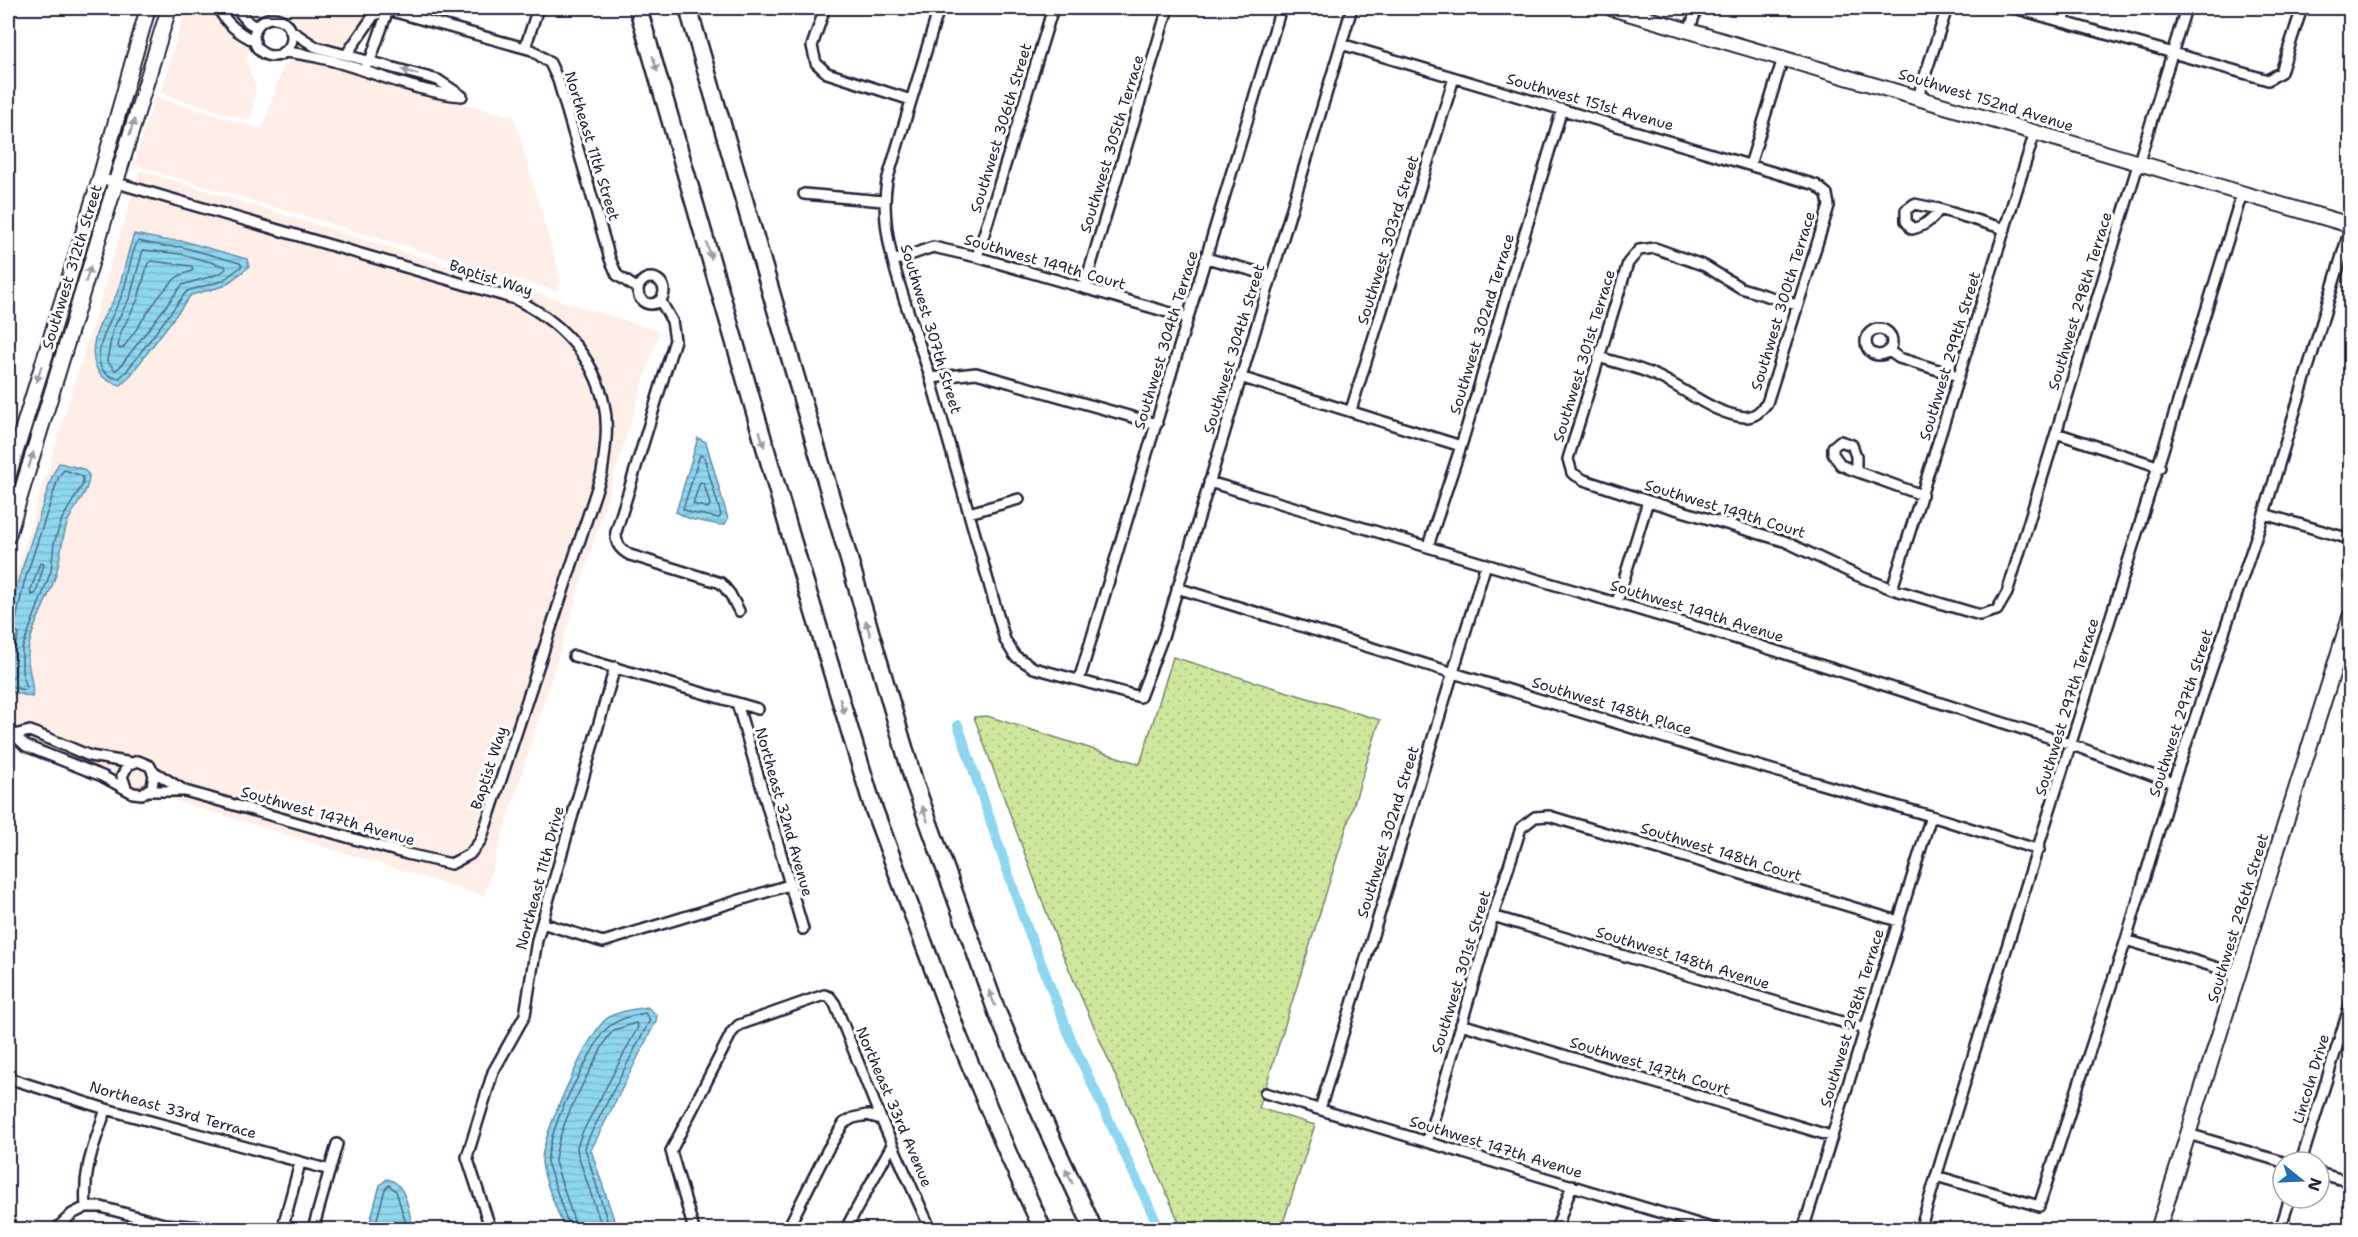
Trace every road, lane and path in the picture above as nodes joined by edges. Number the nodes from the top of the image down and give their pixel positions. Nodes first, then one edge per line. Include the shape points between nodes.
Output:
1 (148, 8) edge
2 (169, 8) edge
3 (218, 8) edge
4 (236, 8) edge
5 (538, 8) edge
6 (638, 8) edge
7 (688, 8) edge
8 (825, 8) edge
9 (939, 8) edge
10 (1053, 8) edge
11 (1168, 8) edge
12 (1281, 8) edge
13 (1353, 8) edge
14 (1611, 8) edge
15 (1696, 8) edge
16 (1947, 8) edge
17 (2014, 8) edge
18 (2068, 8) edge
19 (2187, 8) edge
20 (2302, 8) edge
21 (388, 10) junction
22 (2063, 22) junction
23 (366, 24) junction
24 (257, 27) junction
25 (290, 30) junction
26 (1689, 31) junction
27 (379, 34) junction
28 (255, 41) junction
29 (1341, 44) junction
30 (525, 48) junction
31 (283, 52) junction
32 (2172, 54) junction
33 (346, 55) junction
34 (1783, 58) junction
35 (370, 61) junction
36 (351, 68) junction
37 (1454, 78) junction
38 (1918, 97) junction
39 (911, 100) junction
40 (1562, 109) junction
41 (2035, 132) junction
42 (2139, 162) junction
43 (1750, 165) junction
44 (100, 178) junction
45 (115, 183) junction
46 (2242, 193) junction
47 (804, 194) dead end
48 (1827, 194) joint
49 (883, 201) junction
50 (1939, 209) dead end
51 (2350, 227) edge
52 (2005, 229) junction
53 (977, 257) junction
54 (1206, 258) junction
55 (893, 261) junction
56 (1272, 276) junction
57 (1084, 288) junction
58 (638, 289) junction
59 (660, 300) junction
60 (1797, 305) junction
61 (1188, 318) junction
62 (1889, 351) dead end
63 (1599, 357) junction
64 (1958, 376) junction
65 (1240, 377) junction
66 (931, 378) junction
67 (1351, 410) junction
68 (1156, 424) junction
69 (2056, 433) junction
70 (1461, 446) junction
71 (2160, 467) junction
72 (1856, 471) dead end
73 (1572, 473) joint
74 (8, 477) edge
75 (1209, 482) junction
76 (1922, 495) junction
77 (1019, 499) dead end
78 (1648, 501) junction
79 (969, 513) junction
80 (2264, 513) junction
81 (8, 536) edge
82 (2350, 539) edge
83 (1428, 546) junction
84 (1486, 564) junction
85 (1177, 588) junction
86 (1892, 589) junction
87 (1617, 602) junction
88 (2002, 604) joint
89 (739, 611) dead end
90 (2350, 617) edge
91 (574, 656) dead end
92 (615, 668) junction
93 (1451, 671) junction
94 (1079, 680) junction
95 (736, 703) junction
96 (758, 709) dead end
97 (11, 734) edge
98 (2070, 744) junction
99 (132, 763) junction
100 (153, 771) junction
101 (2173, 783) junction
102 (126, 788) junction
103 (148, 791) junction
104 (185, 791) junction
105 (1931, 816) junction
106 (1535, 817) joint
107 (2039, 850) junction
108 (463, 859) joint
109 (789, 885) junction
110 (1493, 916) junction
111 (1898, 921) junction
112 (542, 924) junction
113 (803, 929) dead end
114 (2126, 940) junction
115 (2238, 974) junction
116 (2350, 1005) edge
117 (1461, 1024) junction
118 (1865, 1029) junction
119 (8, 1078) edge
120 (1265, 1092) dead end
121 (106, 1109) junction
122 (1320, 1109) junction
123 (881, 1119) junction
124 (2188, 1134) junction
125 (1831, 1136) junction
126 (1427, 1142) junction
127 (337, 1144) dead end
128 (892, 1145) junction
129 (2305, 1150) edge
130 (2271, 1158) edge
131 (300, 1162) junction
132 (330, 1170) junction
133 (1936, 1176) junction
134 (2331, 1176) edge
135 (2350, 1182) edge
136 (1572, 1185) junction
137 (86, 1207) junction
138 (2286, 1210) edge
139 (55, 1230) edge
140 (244, 1230) edge
141 (282, 1230) edge
142 (310, 1230) edge
143 (491, 1230) edge
144 (693, 1230) edge
145 (787, 1230) edge
146 (845, 1230) edge
147 (931, 1230) edge
148 (1043, 1230) edge
149 (1094, 1230) edge
150 (1556, 1230) edge
151 (1718, 1230) edge
152 (1803, 1230) edge
153 (1920, 1230) edge
154 (2158, 1230) edge
155 (2280, 1230) edge

1 - 44 street, Southwest 312th Street
45 -> 2 street, Southwest 312th Street
3 - 28 street via 230,25
4 - 24 street
5 - 30 street
6 -> 148 highway via 873,807 959,1038
149 -> 7 highway via 998,1012 914,782
8 - 39 street via 812,46 816,63 827,73
9 - 39 street, Southwest 307th Street
10 - 53 street, Southwest 306th Street
11 - 57 street, Southwest 305th Terrace
12 - 54 street, Southwest 304th Terrace
13 - 29 street, Southwest 304th Street
14 - 26 street, Southwest 152nd Avenue
15 - 26 street
16 - 38 street
17 - 22 street
18 - 22 street
19 - 32 street, Southwest 298th Terrace
20 - 32 street via 2281,72 2268,80
21 - 23 street via 374,15
21 - 27 street
21 - 30 street, Northeast 11th Street
22 - 32 street
23 - 27 street via 375,25
23 - 33 street
24 - 25 street via 275,18
24 - 28 street
25 - 31 street via 290,44
25 - 33 street via 311,45
26 - 34 street, Southwest 152nd Avenue
27 - 35 street
28 - 31 street via 265,54
29 - 37 street, Southwest 151st Avenue
29 - 56 street, Southwest 304th Street
30 - 58 street, Northeast 11th Street via 543,56 554,68 610,260 617,275
31 - 36 street
32 - 42 street, Southwest 298th Terrace
33 - 35 street
34 - 38 street, Southwest 152nd Avenue
34 - 43 street
35 - 36 street
36 -> 35 street via 462,96 438,80
37 - 40 street, Southwest 151st Avenue
37 - 67 street, Southwest 303rd Street
38 - 41 street, Southwest 152nd Avenue
39 - 49 street, Southwest 307th Street
40 - 43 street, Southwest 151st Avenue
40 - 70 street, Southwest 302nd Terrace
41 - 42 street, Southwest 152nd Avenue
41 - 52 street, Southwest 299th Street
42 - 46 street, Southwest 152nd Avenue
42 - 69 street, Southwest 298th Terrace
43 - 48 street, Southwest 151st Avenue via 1816,185
44 - 45 street, Baptist Way
44 -> 74 street, Southwest 312th Street
81 -> 45 street, Southwest 312th Street
45 - 108 street, Baptist Way via 516,299 556,324 595,373 606,424 602,473 481,840
46 - 51 street, Southwest 152nd Avenue
46 - 71 street, Southwest 297th Terrace
47 - 49 street
48 - 60 street, Southwest 300th Terrace via 1829,206
49 - 55 street, Southwest 307th Street
50 - 52 street
51 - 80 street, Southwest 297th Street
52 - 64 street, Southwest 299th Street
53 - 55 street, Southwest 149th Court via 933,247
53 - 57 street, Southwest 149th Court
54 - 56 street
54 - 61 street, Southwest 304th Terrace
55 - 66 street, Southwest 307th Street
56 - 65 street, Southwest 304th Street
57 - 61 street, Southwest 149th Court
58 - 59 street, Northeast 11th Street via 639,297 646,303
58 - 59 street via 646,279 658,280 664,291
59 - 89 street via 672,321 675,340 616,532 617,543 630,555 721,583
60 - 63 street, Southwest 301st Terrace via 1741,288 1705,266 1655,248 1639,250 1628,263
60 - 63 street, Southwest 300th Terrace via 1767,403 1757,414 1746,417 1708,404 1660,377
61 - 68 street, Southwest 304th Terrace
62 - 64 street via 1899,358
63 - 73 street, Southwest 301st Terrace via 1568,459
64 - 76 street, Southwest 299th Street
65 - 67 street
65 - 75 street, Southwest 304th Street
66 - 68 street via 976,373
66 - 79 street, Southwest 307th Street
67 - 70 street
68 - 94 street, Southwest 304th Terrace
69 - 71 street
69 - 88 street, Southwest 298th Terrace
70 - 83 street, Southwest 302nd Terrace
71 - 98 street, Southwest 297th Terrace
72 - 76 street
73 - 78 street, Southwest 149th Court
75 - 83 street, Southwest 149th Avenue
75 - 85 street, Southwest 304th Street
76 - 86 street, Southwest 299th Street
77 - 79 street
78 - 86 street, Southwest 149th Court via 1784,541
78 - 87 street
79 - 94 street, Southwest 307th Street via 1005,640 1015,656 1034,668
80 - 82 street
80 - 101 street, Southwest 297th Street
83 - 84 street, Southwest 149th Avenue
84 - 87 street, Southwest 149th Avenue
84 - 93 street, Southwest 302nd Street
85 - 93 street, Southwest 148th Place
85 - 94 street, Southwest 304th Street via 1140,698
86 - 88 street, Southwest 149th Court via 1980,615 1991,613
87 - 98 street, Southwest 149th Avenue
90 - 115 street, Southwest 296th Street
91 - 92 street, Northeast 32nd Avenue
92 - 95 street, Northeast 32nd Avenue
92 - 112 street, Northeast 11th Drive
93 - 105 street, Southwest 148th Place
93 - 122 street, Southwest 302nd Street
95 - 96 street, Northeast 32nd Avenue
95 - 109 street, Northeast 32nd Avenue
97 - 99 street via 30,731 90,756
97 - 102 street via 26,746
98 - 101 street, Southwest 149th Avenue
98 - 107 street, Southwest 297th Terrace
99 - 100 street via 142,762
99 - 102 street via 122,776
100 - 103 street via 154,783
100 - 104 street, Southwest 147th Avenue
101 - 114 street, Southwest 297th Street
102 - 103 street via 137,794
103 - 104 street, Southwest 147th Avenue
104 - 108 street, Southwest 147th Avenue via 424,859 451,864
105 - 107 street, Southwest 148th Place
105 - 111 street, Southwest 298th Terrace
106 - 110 street, Southwest 301st Street via 1521,828
106 - 111 street, Southwest 148th Court via 1549,816
107 - 133 street, Southwest 297th Terrace
109 - 112 street via 603,942
109 - 113 street, Northeast 32nd Avenue
110 - 117 street, Southwest 301st Street
110 - 118 street, Southwest 148th Avenue
111 - 118 street, Southwest 298th Terrace
112 - 143 street, Northeast 11th Drive via 525,1015 493,1072 467,1157
114 - 115 street
114 - 133 street, Southwest 297th Street via 2039,1206
115 - 124 street, Southwest 296th Street
116 - 129 street, Lincoln Drive
117 - 125 street, Southwest 147th Court
117 - 126 street, Southwest 301st Street
118 - 125 street, Southwest 298th Terrace
119 - 121 street, Northeast 33rd Terrace
120 - 122 street, Southwest 147th Avenue
121 - 131 street, Northeast 33rd Terrace
121 - 137 street via 87,1166
122 - 126 street, Southwest 147th Avenue
123 - 128 street, Northeast 33rd Avenue
123 - 144 street, Northeast 33rd Avenue via 830,997 739,1025 671,1151
123 - 145 street via 867,1115 844,1123
124 - 130 street
124 - 154 street, Southwest 296th Street
125 - 152 street, Southwest 298th Terrace
126 - 136 street, Southwest 147th Avenue
127 - 132 street
128 - 146 street
128 - 147 street, Northeast 33rd Avenue
131 - 132 street, Northeast 33rd Terrace
131 - 141 street
132 - 142 street
133 - 153 street, Southwest 297th Terrace
134 - 135 street
136 - 150 street
136 - 151 street, Southwest 147th Avenue
137 - 139 street
137 - 140 street via 101,1207 180,1227
138 - 155 street

